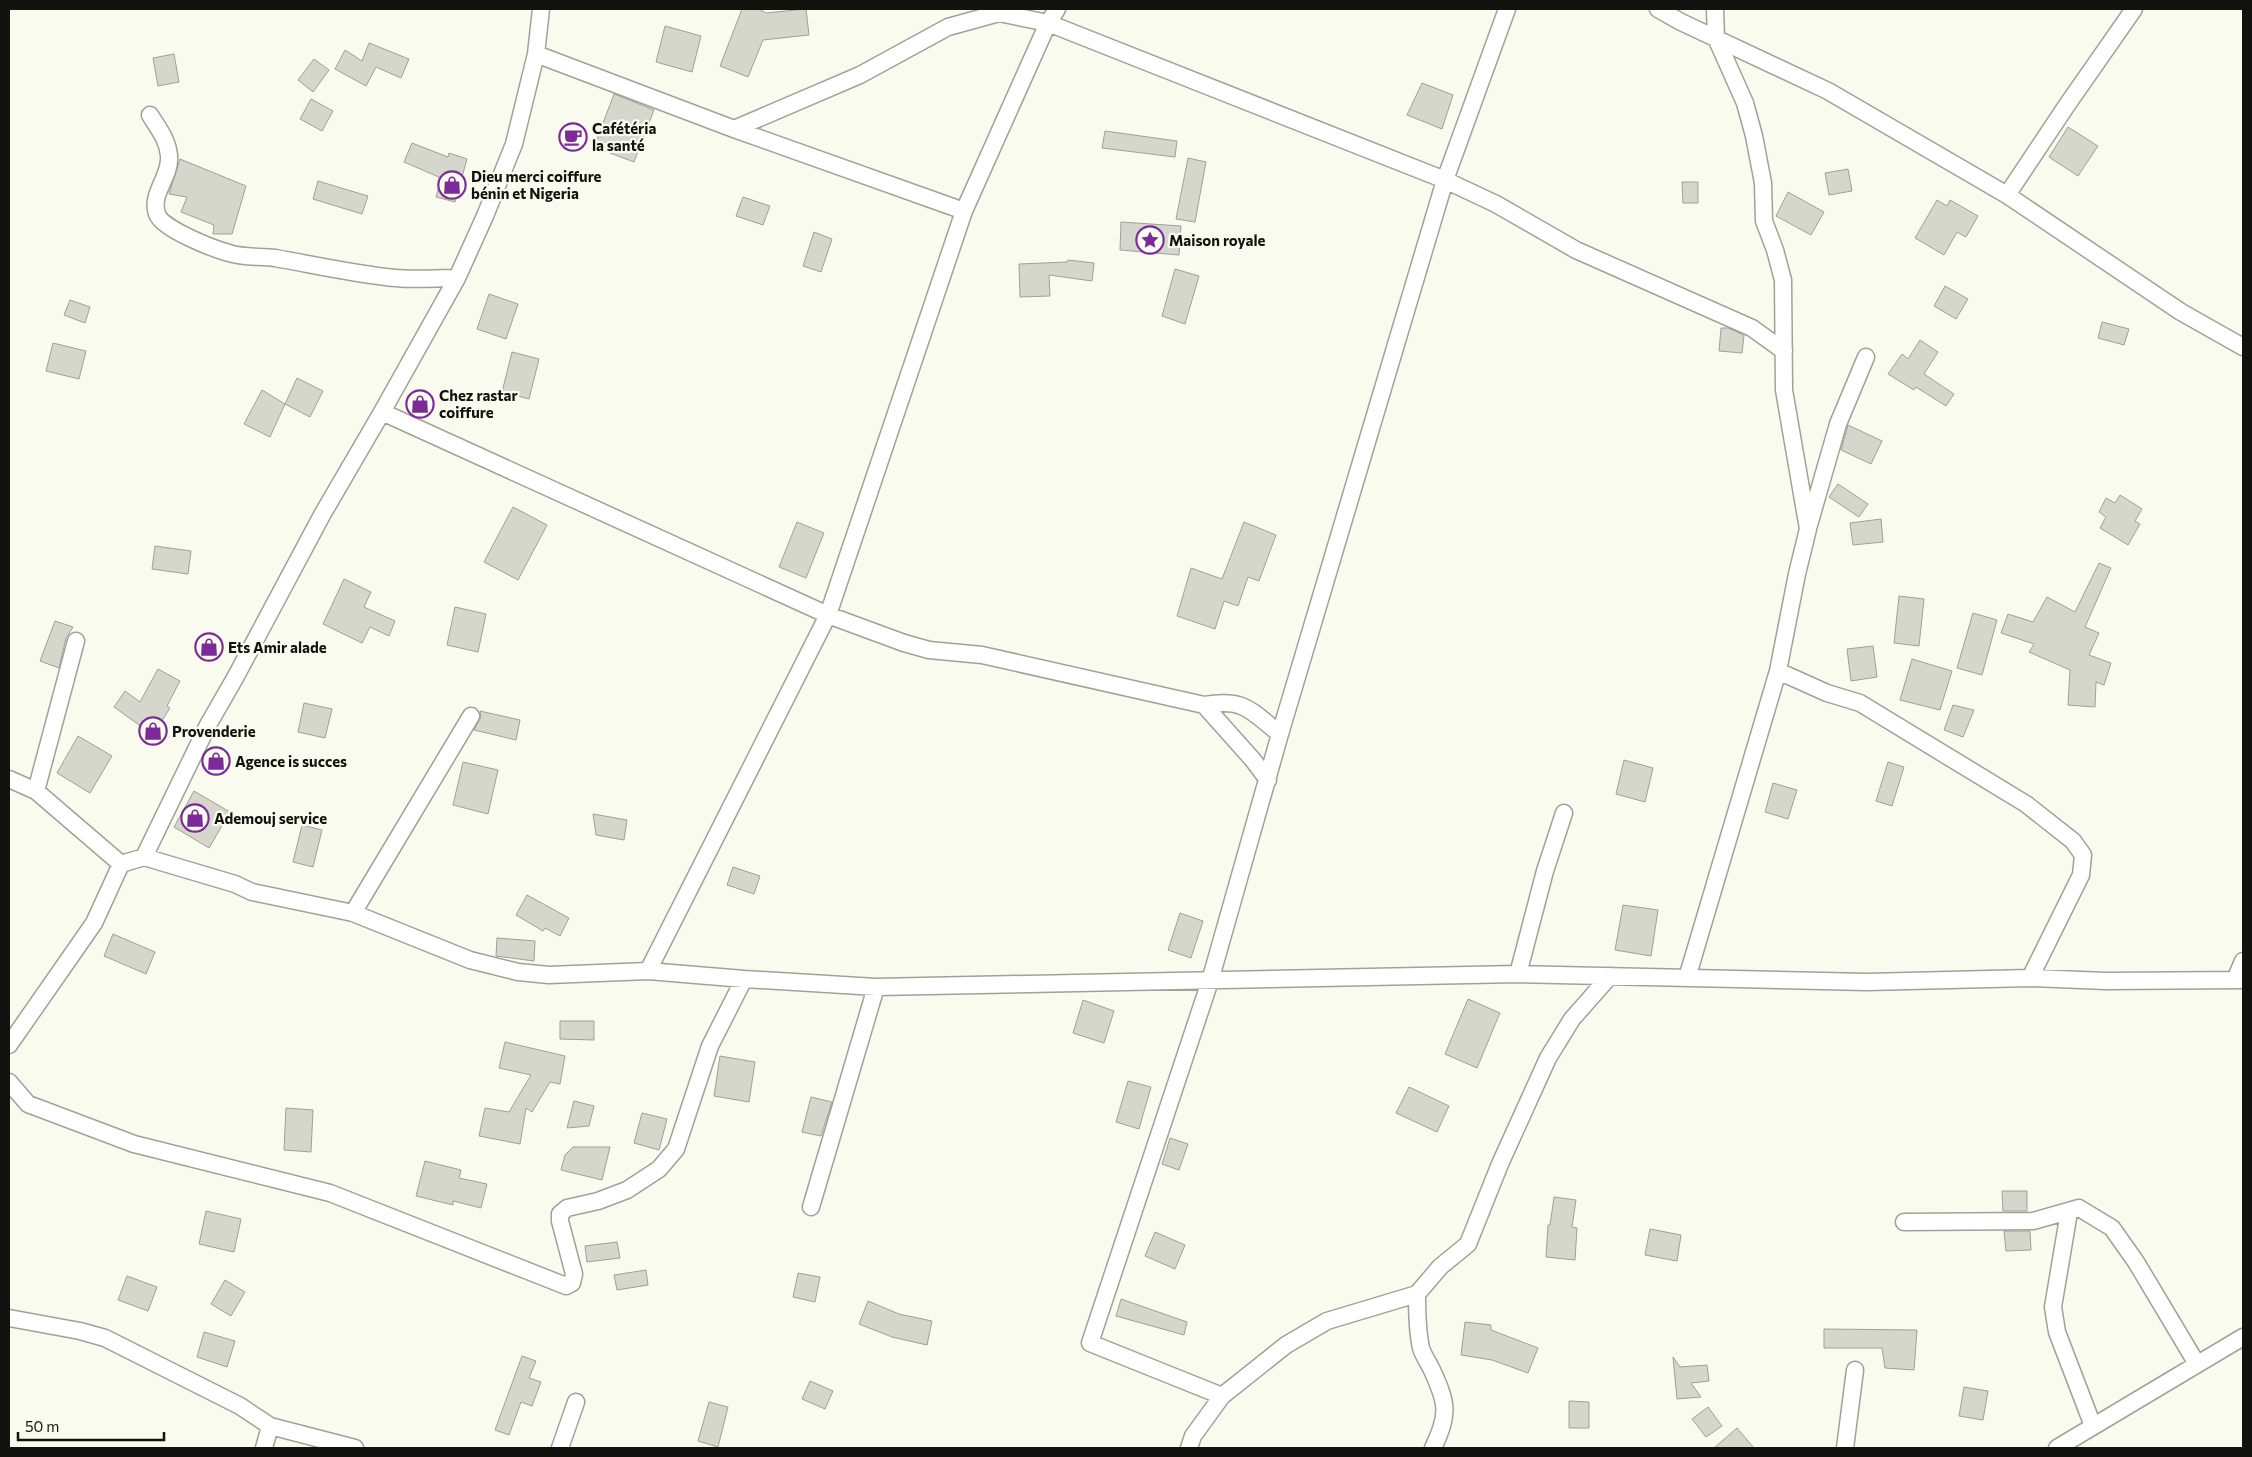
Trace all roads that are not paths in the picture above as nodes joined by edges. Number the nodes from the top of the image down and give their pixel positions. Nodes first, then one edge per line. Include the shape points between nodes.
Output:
1 (541, 9) edge
2 (1057, 9) edge
3 (1507, 9) edge
4 (1658, 9) edge
5 (1715, 9) edge
6 (2134, 9) edge
7 (994, 11) edge
8 (1048, 23) junction
9 (1716, 38) junction
10 (536, 54) junction
11 (150, 115) dead end
12 (734, 129) junction
13 (1445, 180) junction
14 (2008, 195) junction
15 (964, 211) junction
16 (456, 278) junction
17 (2243, 347) edge
18 (1784, 351) junction
19 (1866, 357) dead end
20 (382, 412) junction
21 (1808, 529) junction
22 (828, 615) junction
23 (76, 641) dead end
24 (1778, 671) junction
25 (1204, 705) junction
26 (471, 716) dead end
27 (1280, 734) junction
28 (9, 779) edge
29 (1268, 780) junction
30 (36, 791) junction
31 (1564, 812) dead end
32 (144, 857) junction
33 (121, 864) junction
34 (353, 913) junction
35 (2243, 961) edge
36 (648, 971) junction
37 (1518, 974) junction
38 (1610, 976) junction
39 (1687, 978) junction
40 (2030, 978) junction
41 (744, 980) junction
42 (2239, 980) edge
43 (1210, 981) junction
44 (876, 987) junction
45 (9, 1045) edge
46 (9, 1082) edge
47 (811, 1207) dead end
48 (2069, 1212) junction
49 (1904, 1222) dead end
50 (1417, 1294) junction
51 (9, 1318) edge
52 (2243, 1337) edge
53 (2197, 1364) junction
54 (1855, 1370) dead end
55 (1222, 1396) junction
56 (576, 1402) dead end
57 (270, 1426) junction
58 (2094, 1426) junction
59 (264, 1448) edge
60 (355, 1448) edge
61 (560, 1448) edge
62 (1189, 1448) edge
63 (1433, 1448) edge
64 (1845, 1448) edge
65 (2057, 1448) edge

1 - 10 street
2 - 8 street
3 - 13 street
4 - 9 street
5 - 9 street
6 - 14 street
7 - 8 street
7 - 12 street via 948,27 860,75
8 - 13 street
8 - 15 street
9 - 14 street via 1828,91
9 - 18 street via 1745,103 1754,136 1763,183 1764,221 1783,280
10 - 12 street
10 - 16 street via 514,144
11 - 16 street via 166,141 170,156 168,172 155,199 157,215 166,225 230,254 396,278
12 - 15 street
13 - 18 street via 1496,204 1576,250 1752,328
13 - 27 street
14 - 17 street via 2181,312
15 - 22 street
16 - 20 street
18 - 21 street via 1784,390
19 - 21 street via 1838,424
20 - 22 street
20 - 32 street via 208,725
21 - 24 street
22 - 25 street via 929,650 982,655
22 - 36 street
23 - 30 street
24 - 39 street
24 - 40 street via 1827,693 1860,703 2026,804 2073,841 2083,855 2080,874
25 - 27 street via 1224,702 1241,706
25 - 29 street
26 - 34 street
27 - 29 street
28 - 30 street
29 - 43 street
30 - 33 street
31 - 37 street
32 - 33 street
32 - 34 street via 252,892
33 - 45 street via 94,923
34 - 36 street via 470,960 518,972 549,975
35 - 42 street
36 - 41 street
37 - 38 street
37 - 43 street
38 - 39 street
38 - 50 street via 1572,1019 1548,1058 1468,1244 1440,1267
39 - 40 street via 1867,982
40 - 42 street
41 - 44 street
41 - 46 street via 710,1046 676,1150 659,1169 627,1190 567,1208 560,1214 574,1274 572,1283 566,1286 330,1193 134,1144 28,1104
43 - 44 street
43 - 55 street via 1090,1343
44 - 47 street
48 - 49 street via 2033,1221
48 - 53 street via 2079,1208 2112,1228
48 - 58 street via 2053,1307 2057,1332
50 - 55 street via 1327,1321 1286,1345
50 - 63 street via 1417,1323 1422,1349 1443,1395 1446,1414
51 - 57 street via 105,1338 240,1406
52 - 53 street
53 - 58 street
54 - 64 street
55 - 62 street via 1193,1436
56 - 61 street
57 - 59 street
57 - 60 street
58 - 65 street

